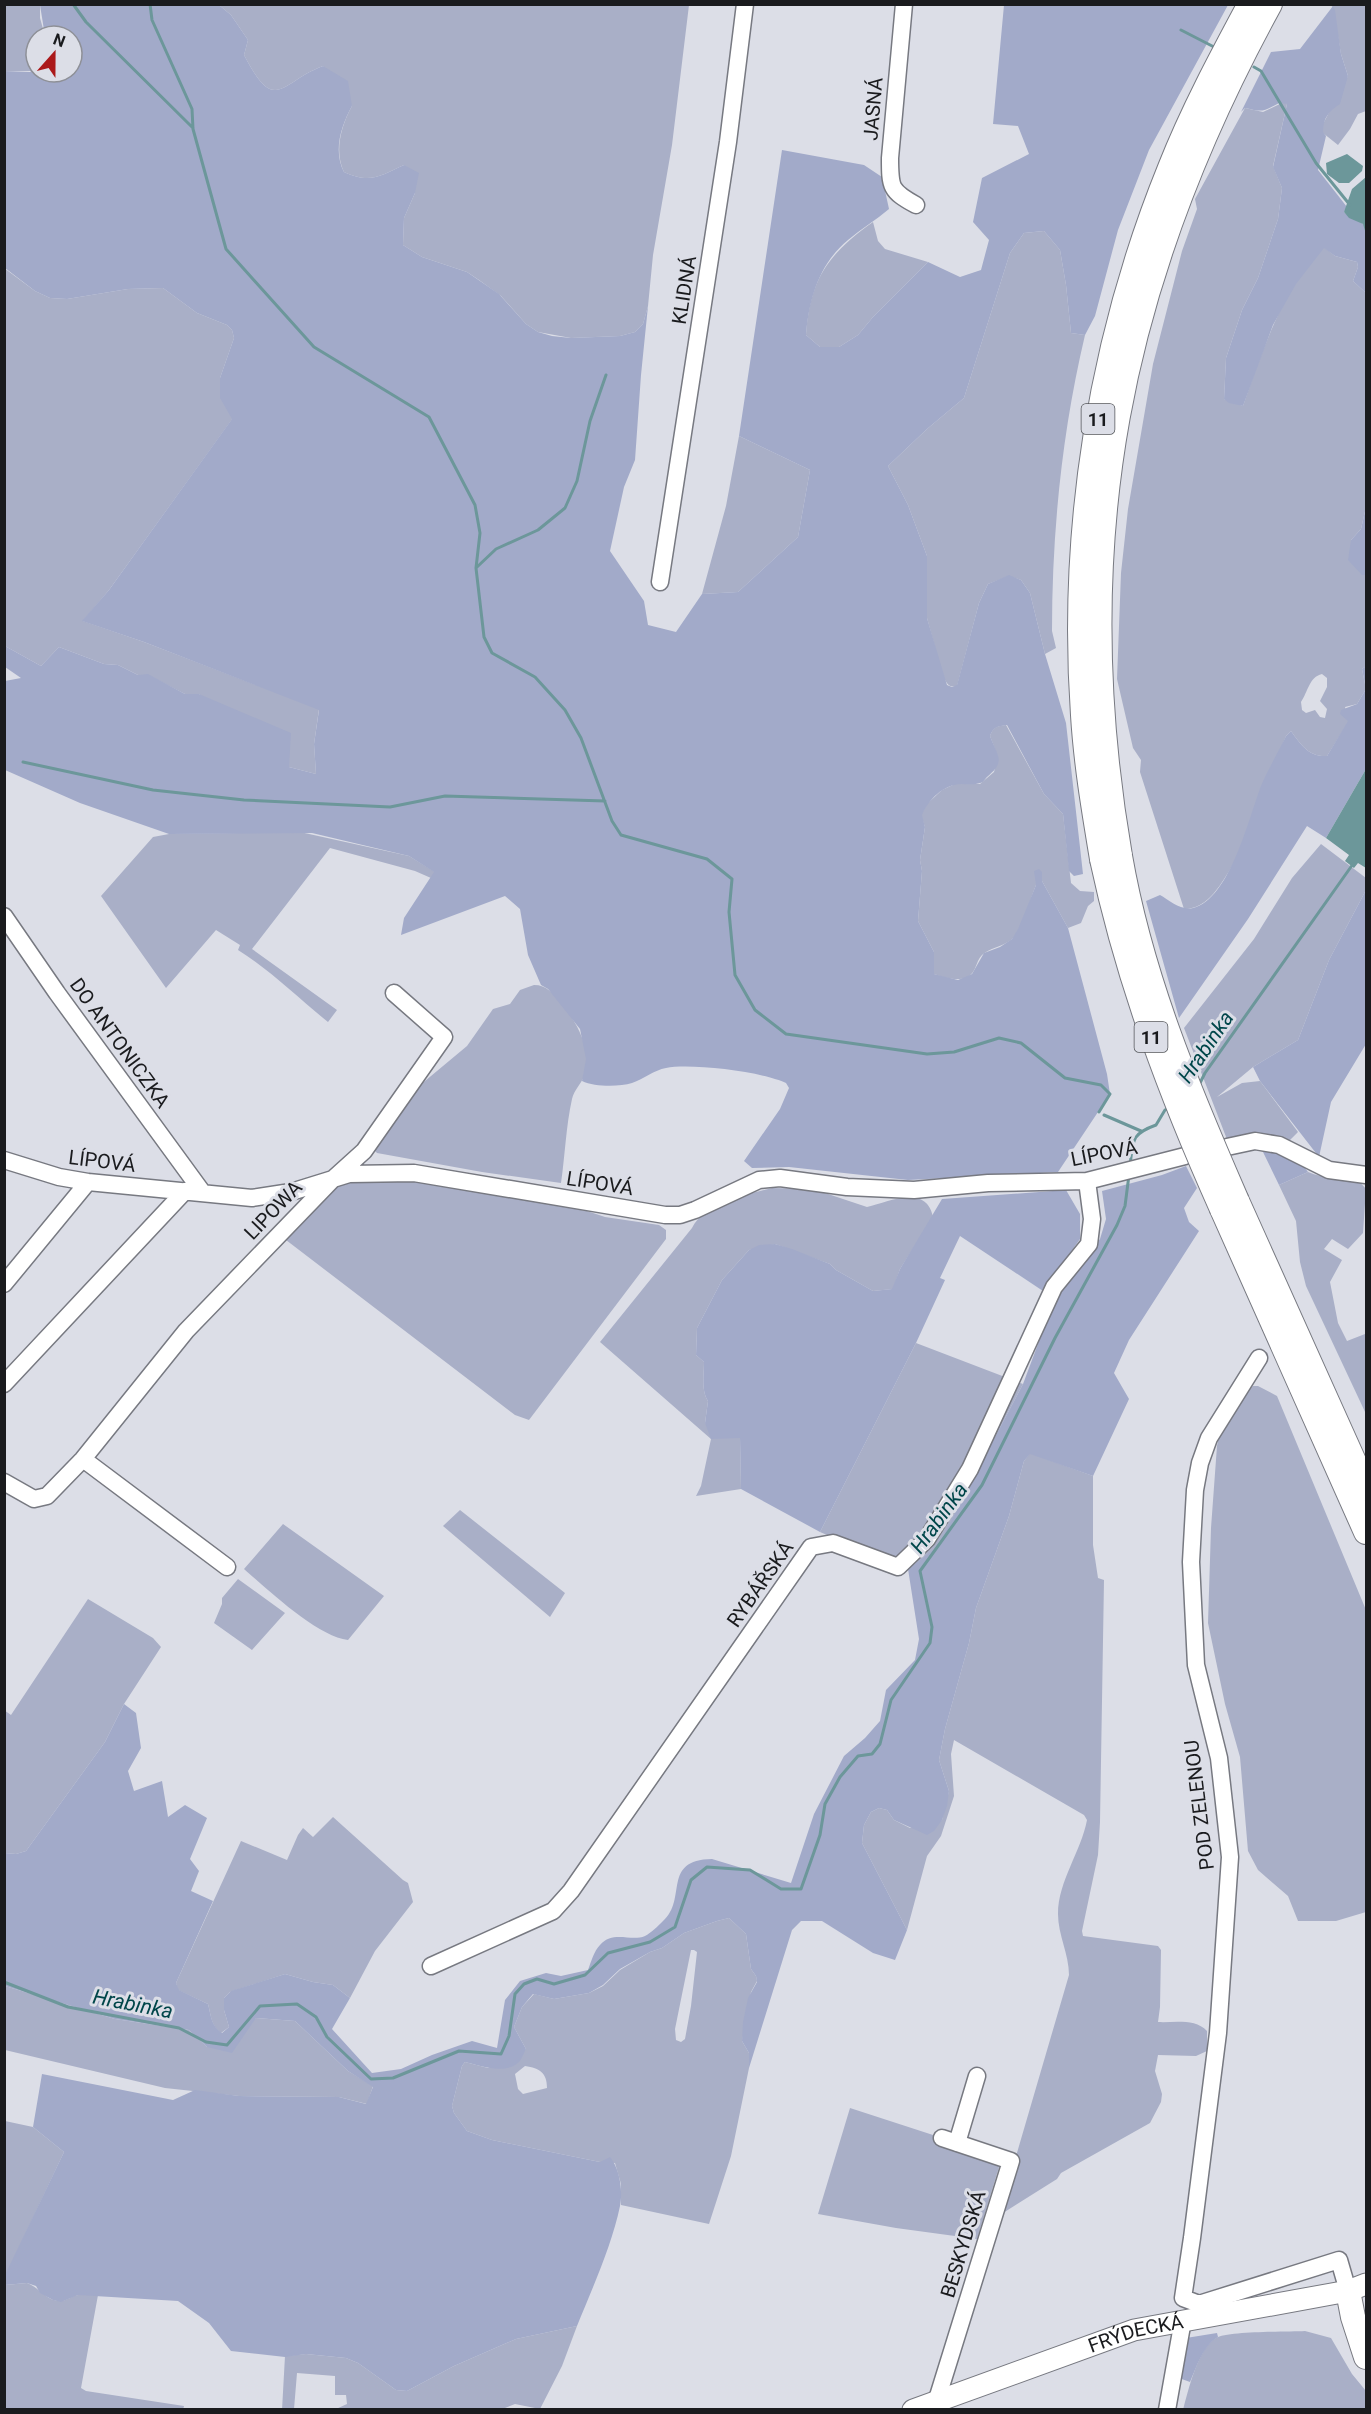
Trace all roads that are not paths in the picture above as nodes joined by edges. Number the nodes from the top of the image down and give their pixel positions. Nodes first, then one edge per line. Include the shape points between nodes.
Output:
1 (745, 4) edge
2 (904, 4) edge
3 (1250, 4) edge
4 (1270, 4) edge
5 (916, 206) dead end
6 (660, 582) dead end
7 (1111, 857) junction
8 (4, 916) edge
9 (394, 993) dead end
10 (1227, 1146) dead end
11 (1185, 1156) dead end
12 (4, 1160) edge
13 (1366, 1175) edge
14 (333, 1179) junction
15 (1087, 1181) junction
16 (88, 1182) junction
17 (184, 1191) junction
18 (203, 1193) junction
19 (1229, 1205) junction
20 (4, 1284) edge
21 (1259, 1358) dead end
22 (4, 1384) edge
23 (82, 1459) junction
24 (4, 1482) edge
25 (1366, 1488) edge
26 (1366, 1532) edge
27 (227, 1567) dead end
28 (431, 1966) dead end
29 (977, 2076) dead end
30 (1357, 2288) edge
31 (1183, 2320) junction
32 (1366, 2357) edge
33 (935, 2405) edge
34 (913, 2409) edge
35 (1167, 2409) edge

1 - 6 street, KLIDNÁ via 728,142
2 - 5 street, JASNÁ via 890,180 898,195
3 - 7 highway, 11 via 1170,167 1146,231 1113,347 1097,425 1087,493 1080,657 1088,770
4 - 7 highway, 11 via 1213,117 1178,198 1142,308 1116,422 1103,518 1098,645
7 - 19 highway, 11, bridge
8 - 18 street, DO ANTONICZKA
9 - 14 street, LIPOWA via 444,1036 364,1151
10 - 13 street via 1255,1141 1279,1145 1329,1170
11 - 15 street, LÍPOVÁ
12 - 16 street, LÍPOVÁ
14 - 15 street, LÍPOVÁ via 349,1174 414,1173 665,1215 680,1215 759,1180 780,1178 914,1190 988,1183
14 - 18 street, LÍPOVÁ via 291,1192 252,1198
14 - 23 street, LIPOWA via 186,1331
15 - 28 street, RYBÁŘSKÁ via 1092,1219 1089,1244 1054,1287 970,1469 927,1539 898,1567 832,1543 811,1547 571,1891 553,1911
16 - 17 street, LÍPOVÁ
16 - 20 street
17 - 18 street, LÍPOVÁ
17 - 22 street
19 - 25 highway, 11
19 - 26 highway, 11
21 - 30 street, POD ZELENOU via 1209,1438 1195,1490 1191,1562 1196,1665 1219,1758 1230,1857 1218,2033 1183,2298 1199,2304 1339,2260
23 - 24 street, LIPOWA via 47,1496 34,1499
23 - 27 street
29 - 33 street, BESKYDSKÁ via 949,2140 1011,2161
30 - 31 main road, FRÝDECKÁ
30 - 32 highway via 1353,2317
31 - 33 main road, FRÝDECKÁ via 1134,2330
31 - 35 street
33 - 34 main road, FRÝDECKÁ

